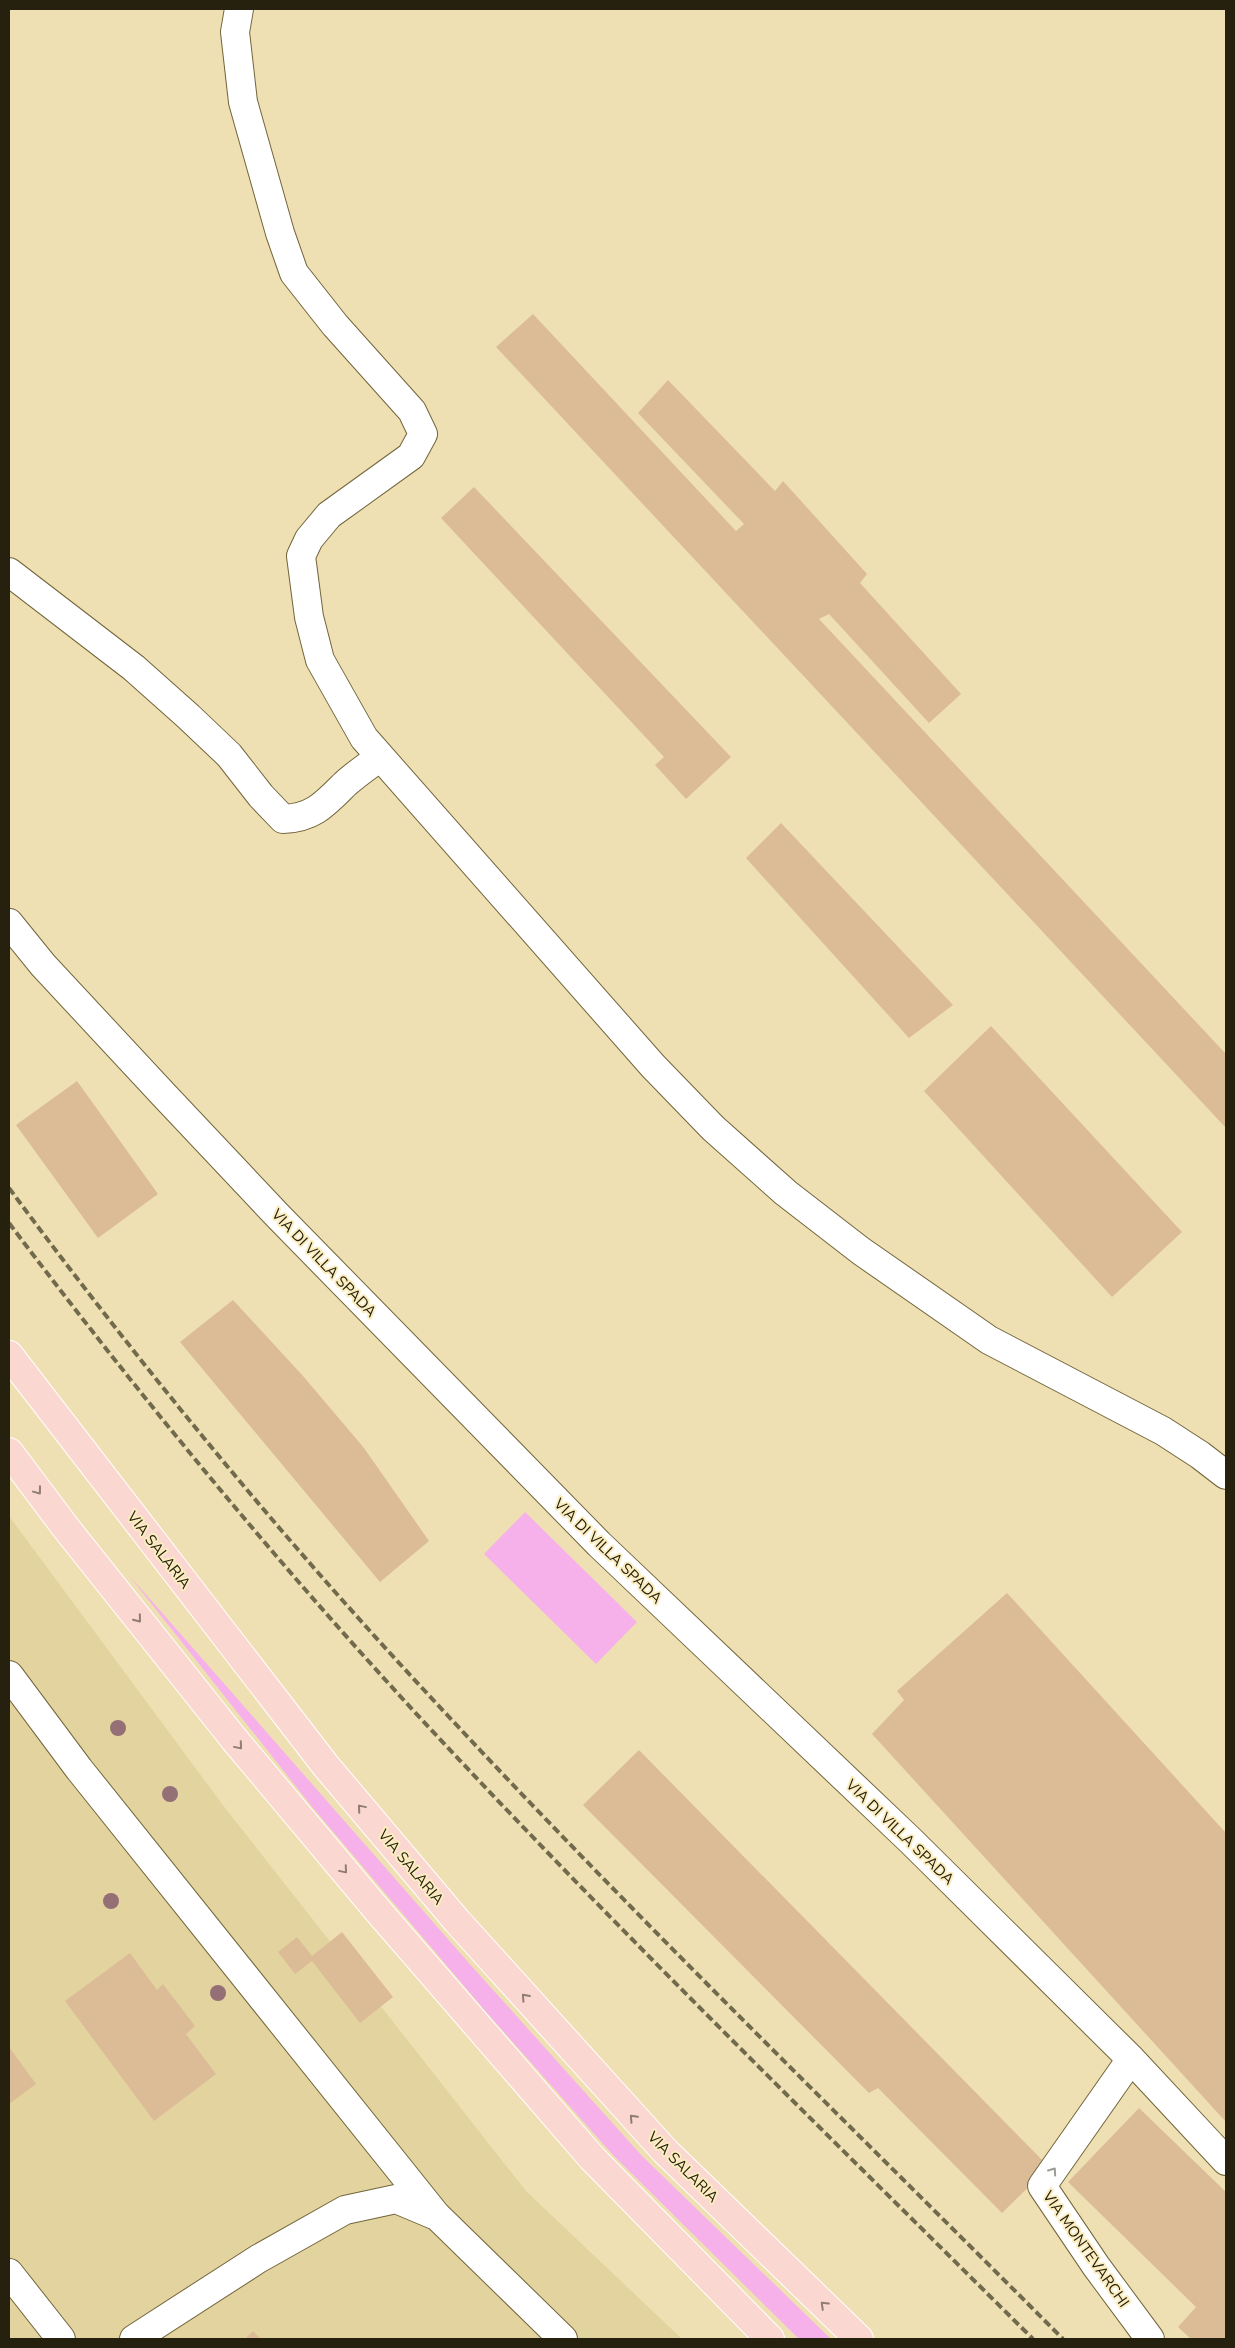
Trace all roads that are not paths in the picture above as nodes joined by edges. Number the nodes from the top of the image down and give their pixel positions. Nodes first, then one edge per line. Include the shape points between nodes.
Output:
1 (239, 9) edge
2 (9, 572) edge
3 (380, 757) junction
4 (9, 923) edge
5 (9, 1355) edge
6 (9, 1452) edge
7 (1226, 1475) edge
8 (9, 1674) edge
9 (1131, 2059) junction
10 (1226, 2162) edge
11 (436, 2215) junction
12 (9, 2274) edge
13 (61, 2339) edge
14 (134, 2339) edge
15 (564, 2339) edge
16 (770, 2339) edge
17 (859, 2339) edge
18 (1150, 2339) edge

1 - 3 street via 235,32 243,102 294,273 335,325 412,411 423,434 411,456 329,515 309,539 301,556 309,617 320,660 364,738
2 - 3 street via 134,668 189,717 229,754 282,819 299,819 317,810
3 - 7 street via 653,1066 713,1128 786,1193 861,1251 989,1340 1163,1431
4 - 9 street, VIA DI VILLA SPADA via 43,965 190,1123 599,1544 911,1841
17 -> 5 main road, VIA SALARIA via 659,2144 457,1921 326,1766
6 -> 16 main road via 234,1739 379,1912 592,2158
8 - 11 street via 80,1769
9 - 10 street, VIA DI VILLA SPADA
18 -> 9 street, VIA MONTEVARCHI via 1042,2186
11 - 14 street via 396,2199 345,2210 258,2259
11 - 15 street
12 - 13 street

